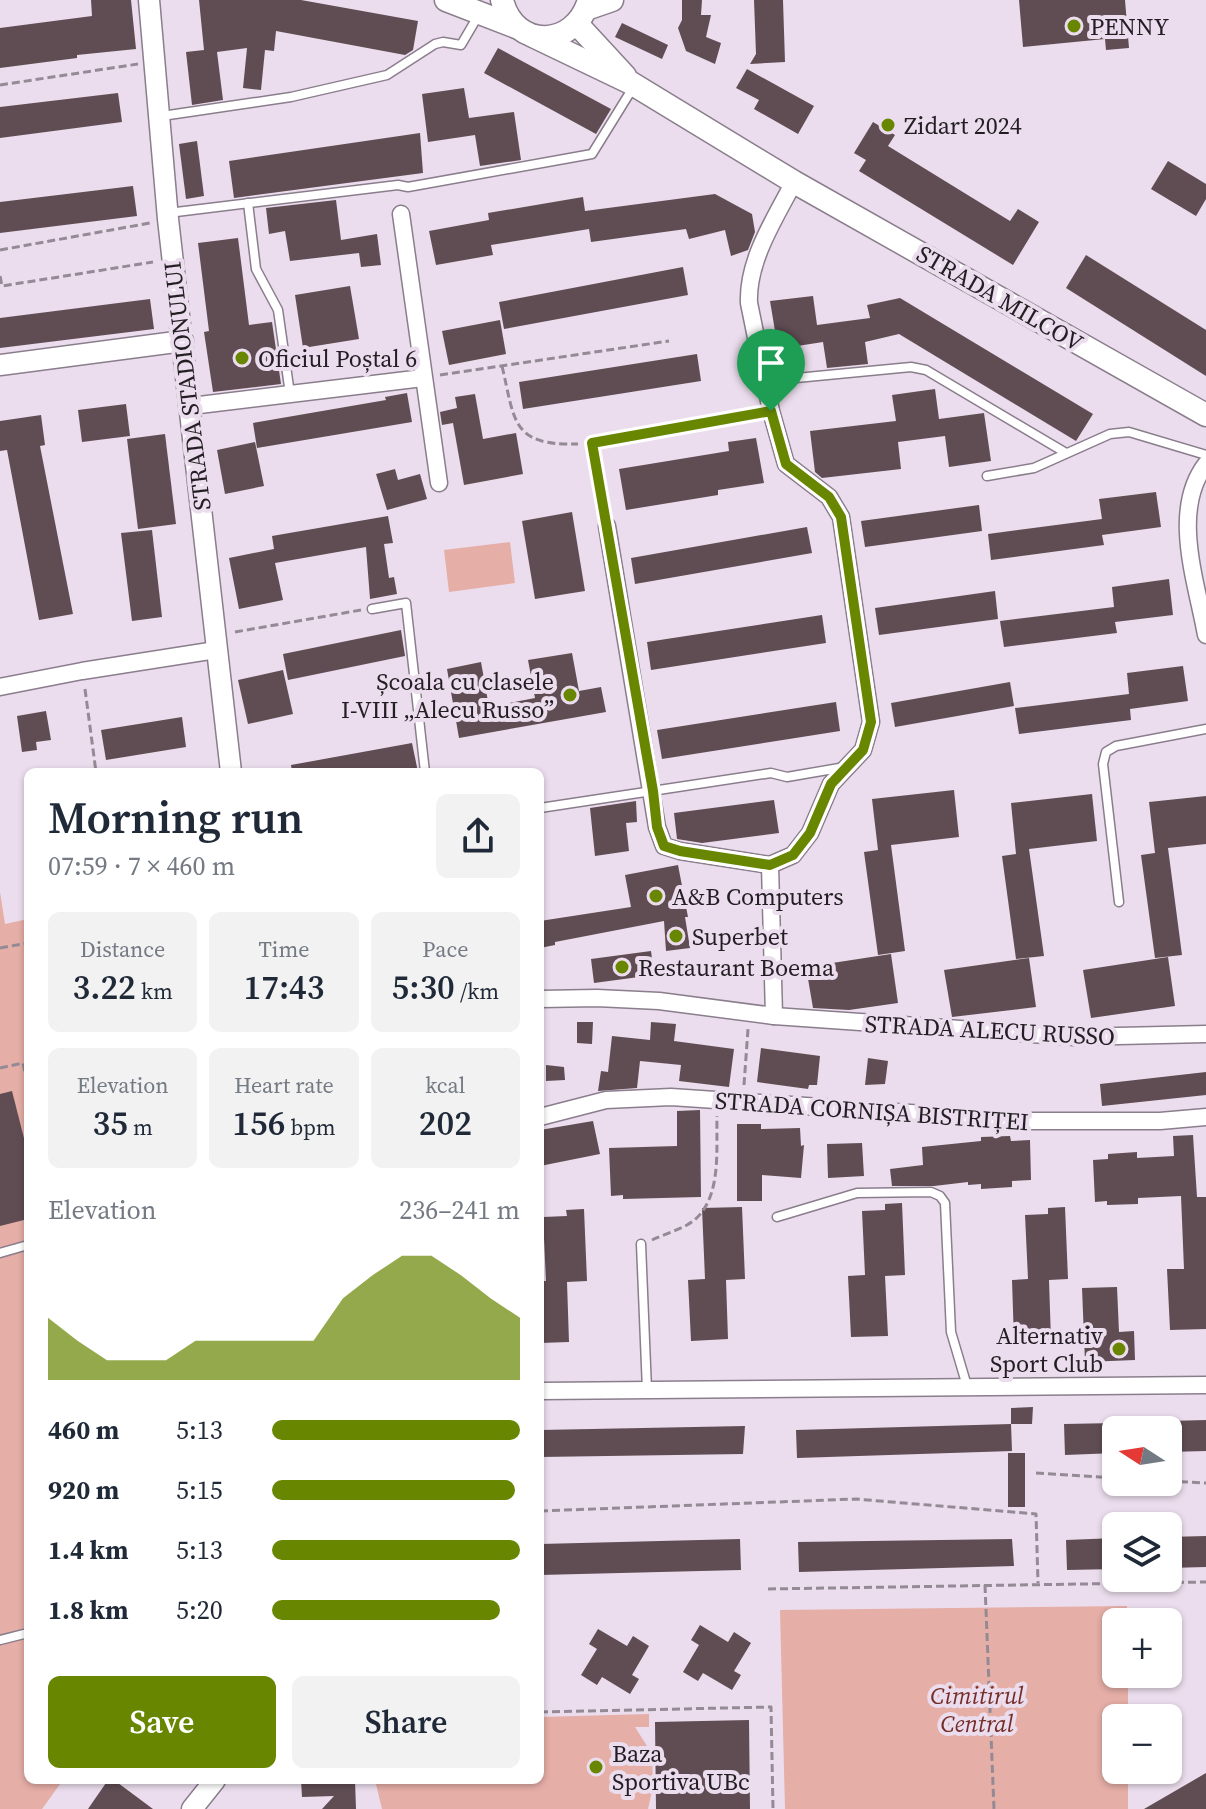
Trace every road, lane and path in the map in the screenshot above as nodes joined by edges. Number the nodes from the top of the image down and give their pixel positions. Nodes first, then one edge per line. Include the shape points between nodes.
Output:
1 (149, 0) edge
2 (446, 0) edge
3 (502, 0) edge
4 (612, 0) edge
5 (584, 11) edge
6 (480, 12) junction
7 (526, 32) junction
8 (153, 62) junction
9 (632, 84) junction
10 (0, 85) edge
11 (159, 117) junction
12 (794, 182) junction
13 (248, 203) junction
14 (401, 214) dead end
15 (168, 216) junction
16 (0, 250) edge
17 (172, 259) junction
18 (0, 276) edge
19 (183, 341) junction
20 (669, 341) dead end
21 (0, 365) edge
22 (502, 366) junction
23 (423, 378) junction
24 (764, 382) junction
25 (290, 394) junction
26 (191, 406) junction
27 (771, 411) junction
28 (1206, 415) edge
29 (592, 443) junction
30 (1066, 453) junction
31 (1206, 455) edge
32 (1206, 464) edge
33 (987, 476) dead end
34 (439, 483) dead end
35 (607, 526) joint
36 (372, 609) joint
37 (1206, 635) edge
38 (216, 643) junction
39 (82, 671) junction
40 (0, 687) edge
41 (1206, 729) edge
42 (849, 766) junction
43 (95, 768) edge
44 (231, 768) edge
45 (425, 768) edge
46 (653, 791) junction
47 (544, 807) edge
48 (770, 865) junction
49 (1119, 902) dead end
50 (24, 944) edge
51 (0, 948) edge
52 (544, 999) edge
53 (749, 1013) junction
54 (774, 1016) junction
55 (1206, 1034) edge
56 (0, 1068) edge
57 (24, 1068) edge
58 (717, 1100) junction
59 (743, 1102) junction
60 (544, 1116) edge
61 (1206, 1117) edge
62 (777, 1217) dead end
63 (641, 1244) joint
64 (24, 1246) edge
65 (0, 1253) edge
66 (1206, 1385) edge
67 (968, 1387) junction
68 (647, 1390) junction
69 (544, 1391) edge
70 (1036, 1473) dead end
71 (1102, 1477) edge
72 (1182, 1482) edge
73 (1206, 1483) edge
74 (544, 1511) edge
75 (1206, 1582) edge
76 (1038, 1583) junction
77 (985, 1584) junction
78 (768, 1589) dead end
79 (24, 1634) edge
80 (0, 1640) edge
81 (544, 1712) edge
82 (212, 1784) edge
83 (192, 1809) edge
84 (773, 1809) edge
85 (994, 1809) edge

1 - 8 street, STRADA STADIONULUI
2 - 6 main road, STRADA MILCOV
3 - 7 main road via 505,12
4 - 5 main road
5 - 7 main road via 557,36
5 - 9 main road, STRADA MILCOV
6 - 7 main road, STRADA MILCOV
6 - 11 lane via 461,45 435,44 387,75 291,97
7 - 9 main road, STRADA MILCOV
8 - 10 path
8 - 11 street, STRADA STADIONULUI
9 - 12 main road, STRADA MILCOV
9 - 13 lane via 592,154 408,187
11 - 15 street, STRADA STADIONULUI
12 - 24 street via 748,285
12 - 28 main road, STRADA MILCOV
13 - 15 lane
13 - 25 lane via 256,269 278,310
14 - 23 street
15 - 16 path
15 - 17 street, STRADA STADIONULUI
17 - 18 path via 2,286
17 - 19 street, STRADA STADIONULUI
19 - 21 street
19 - 26 street, STRADA STADIONULUI
20 - 22 path
22 - 23 path
22 - 29 path via 516,425 527,436 558,444
23 - 25 street
23 - 34 street
24 - 27 street
24 - 30 lane via 911,367 926,370
25 - 26 street
26 - 38 street, STRADA STADIONULUI
27 - 29 lane
27 - 42 street via 786,464 829,497 841,517 871,722 863,750
29 - 35 path
30 - 31 lane via 1110,434 1129,432
30 - 33 lane via 1034,468
32 - 37 street via 1188,511
35 - 46 street
36 - 38 path
36 - 45 lane via 406,603
38 - 39 street
38 - 44 street, STRADA STADIONULUI
39 - 40 street
39 - 43 path
41 - 49 lane via 1106,752 1103,764
42 - 46 lane
42 - 48 street via 831,784 810,833 793,855
46 - 47 lane
46 - 48 street via 664,846
48 - 54 street
50 - 51 path
52 - 53 street, STRADA ALECU RUSSO via 659,1001
53 - 54 street, STRADA ALECU RUSSO
53 - 59 path
54 - 55 street, STRADA ALECU RUSSO via 1075,1037
56 - 57 path via 23,1063
58 - 59 street, STRADA CORNIȘA BISTRIȚEI
58 - 60 street, STRADA CORNIȘA BISTRIȚEI via 606,1100
58 - 63 path via 709,1200 690,1224
59 - 61 street, STRADA CORNIȘA BISTRIȚEI via 1028,1121
62 - 67 lane via 857,1193 940,1196 945,1203 951,1332
63 - 68 lane
64 - 65 lane
66 - 67 street
67 - 68 street
68 - 69 street
70 - 71 path
72 - 73 path
74 - 76 path via 856,1499 1036,1514
75 - 76 path
76 - 77 path
77 - 78 path
77 - 85 path
79 - 80 lane
81 - 84 path via 771,1707
82 - 83 street

